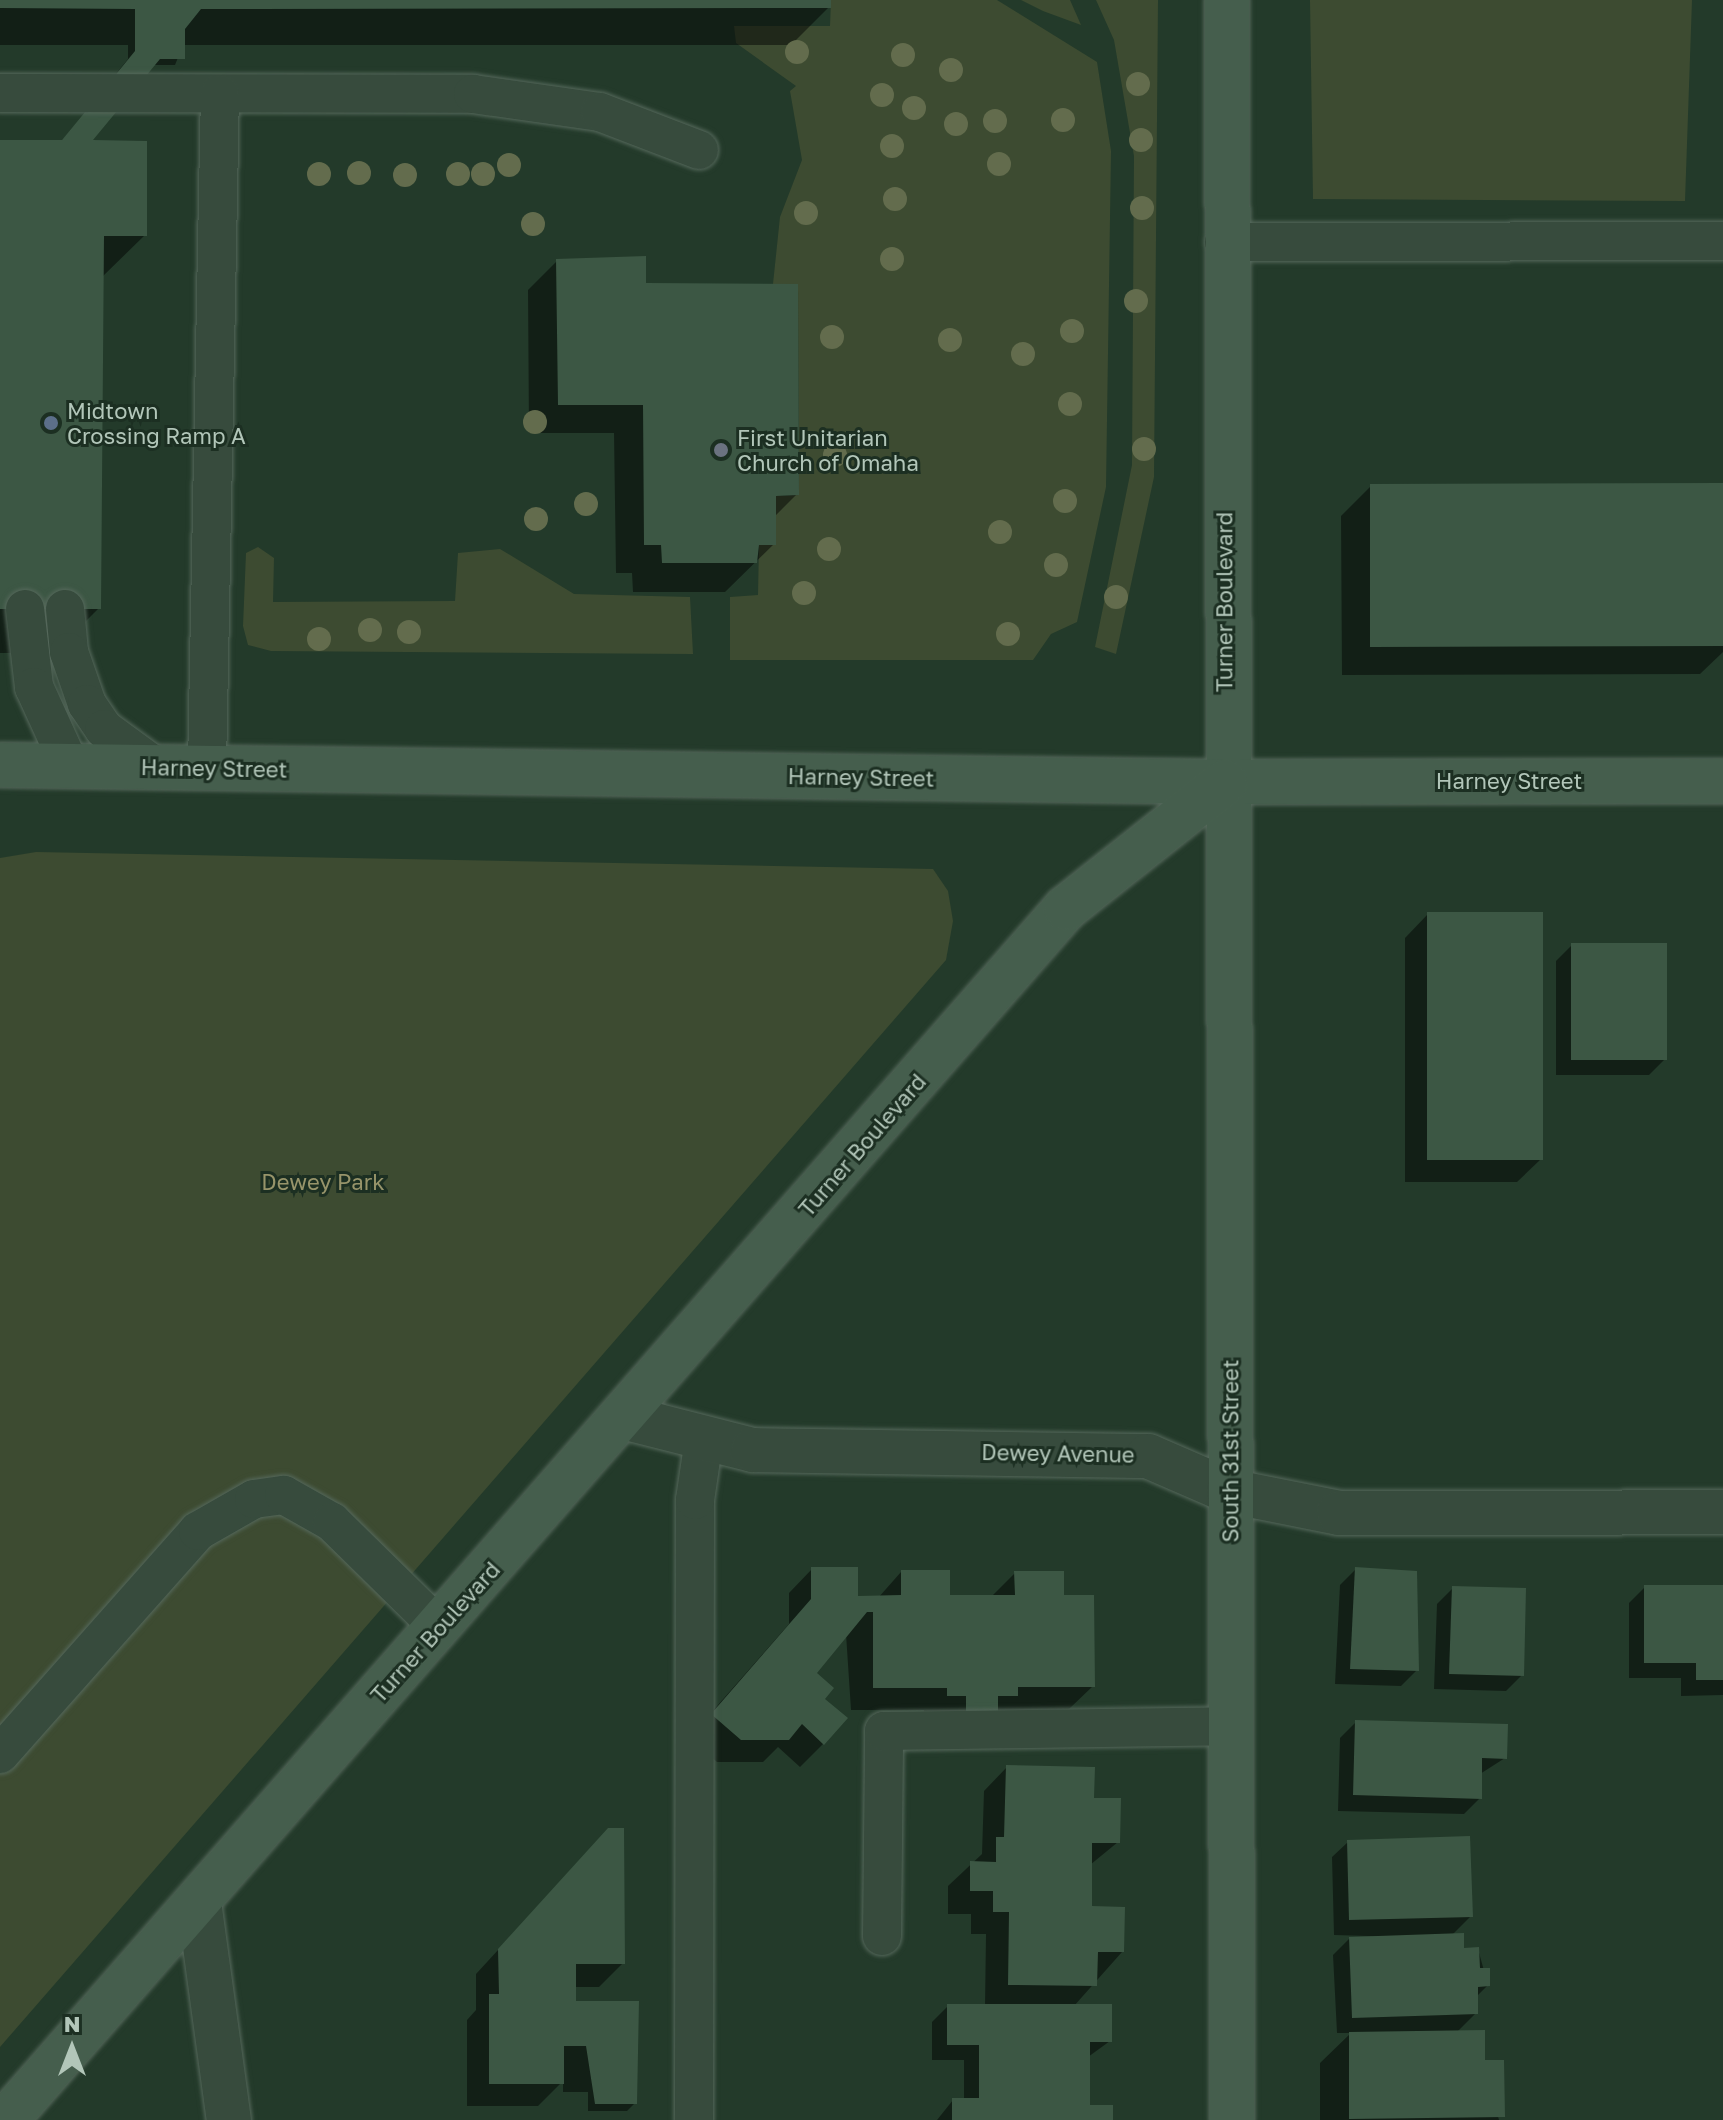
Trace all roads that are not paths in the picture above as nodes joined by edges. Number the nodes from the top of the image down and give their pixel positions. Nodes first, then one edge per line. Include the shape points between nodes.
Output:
1 (1227, 0) edge
2 (0, 93) edge
3 (220, 94) junction
4 (699, 150) dead end
5 (1723, 241) edge
6 (1224, 242) junction
7 (25, 609) dead end
8 (65, 609) dead end
9 (0, 765) edge
10 (70, 766) junction
11 (156, 767) junction
12 (207, 768) junction
13 (1723, 781) edge
14 (1225, 782) junction
15 (627, 1418) junction
16 (704, 1439) junction
17 (1229, 1491) junction
18 (1723, 1512) edge
19 (439, 1627) junction
20 (1230, 1726) junction
21 (0, 1754) edge
22 (199, 1902) junction
23 (882, 1936) dead end
24 (6, 2120) edge
25 (229, 2120) edge
26 (694, 2120) edge
27 (1232, 2120) edge

1 - 6 street, Turner Boulevard
2 - 3 lane
3 - 4 lane via 537,100 651,127
3 - 12 lane
5 - 6 lane
6 - 14 street, Turner Boulevard
7 - 10 lane via 34,687
8 - 11 lane via 75,680 87,704 104,729
9 - 10 street, Harney Street
10 - 11 street, Harney Street
11 - 12 street, Harney Street
12 - 14 street, Harney Street
13 - 14 street, Harney Street
14 - 15 street, Turner Boulevard via 1066,908
14 - 17 street, South 31st Street via 1233,890
15 - 16 street, Dewey Avenue
15 - 19 street, Turner Boulevard
16 - 17 street, Dewey Avenue via 753,1450 1122,1452 1165,1461
16 - 26 lane via 695,1500
17 - 18 street, Dewey Avenue via 1339,1513
17 - 20 street, South 31st Street
19 - 21 lane via 332,1522 284,1495 254,1499 198,1531
19 - 22 street, Turner Boulevard
20 - 23 lane via 884,1731
20 - 27 street, South 31st Street
22 - 24 street, Turner Boulevard
22 - 25 street

